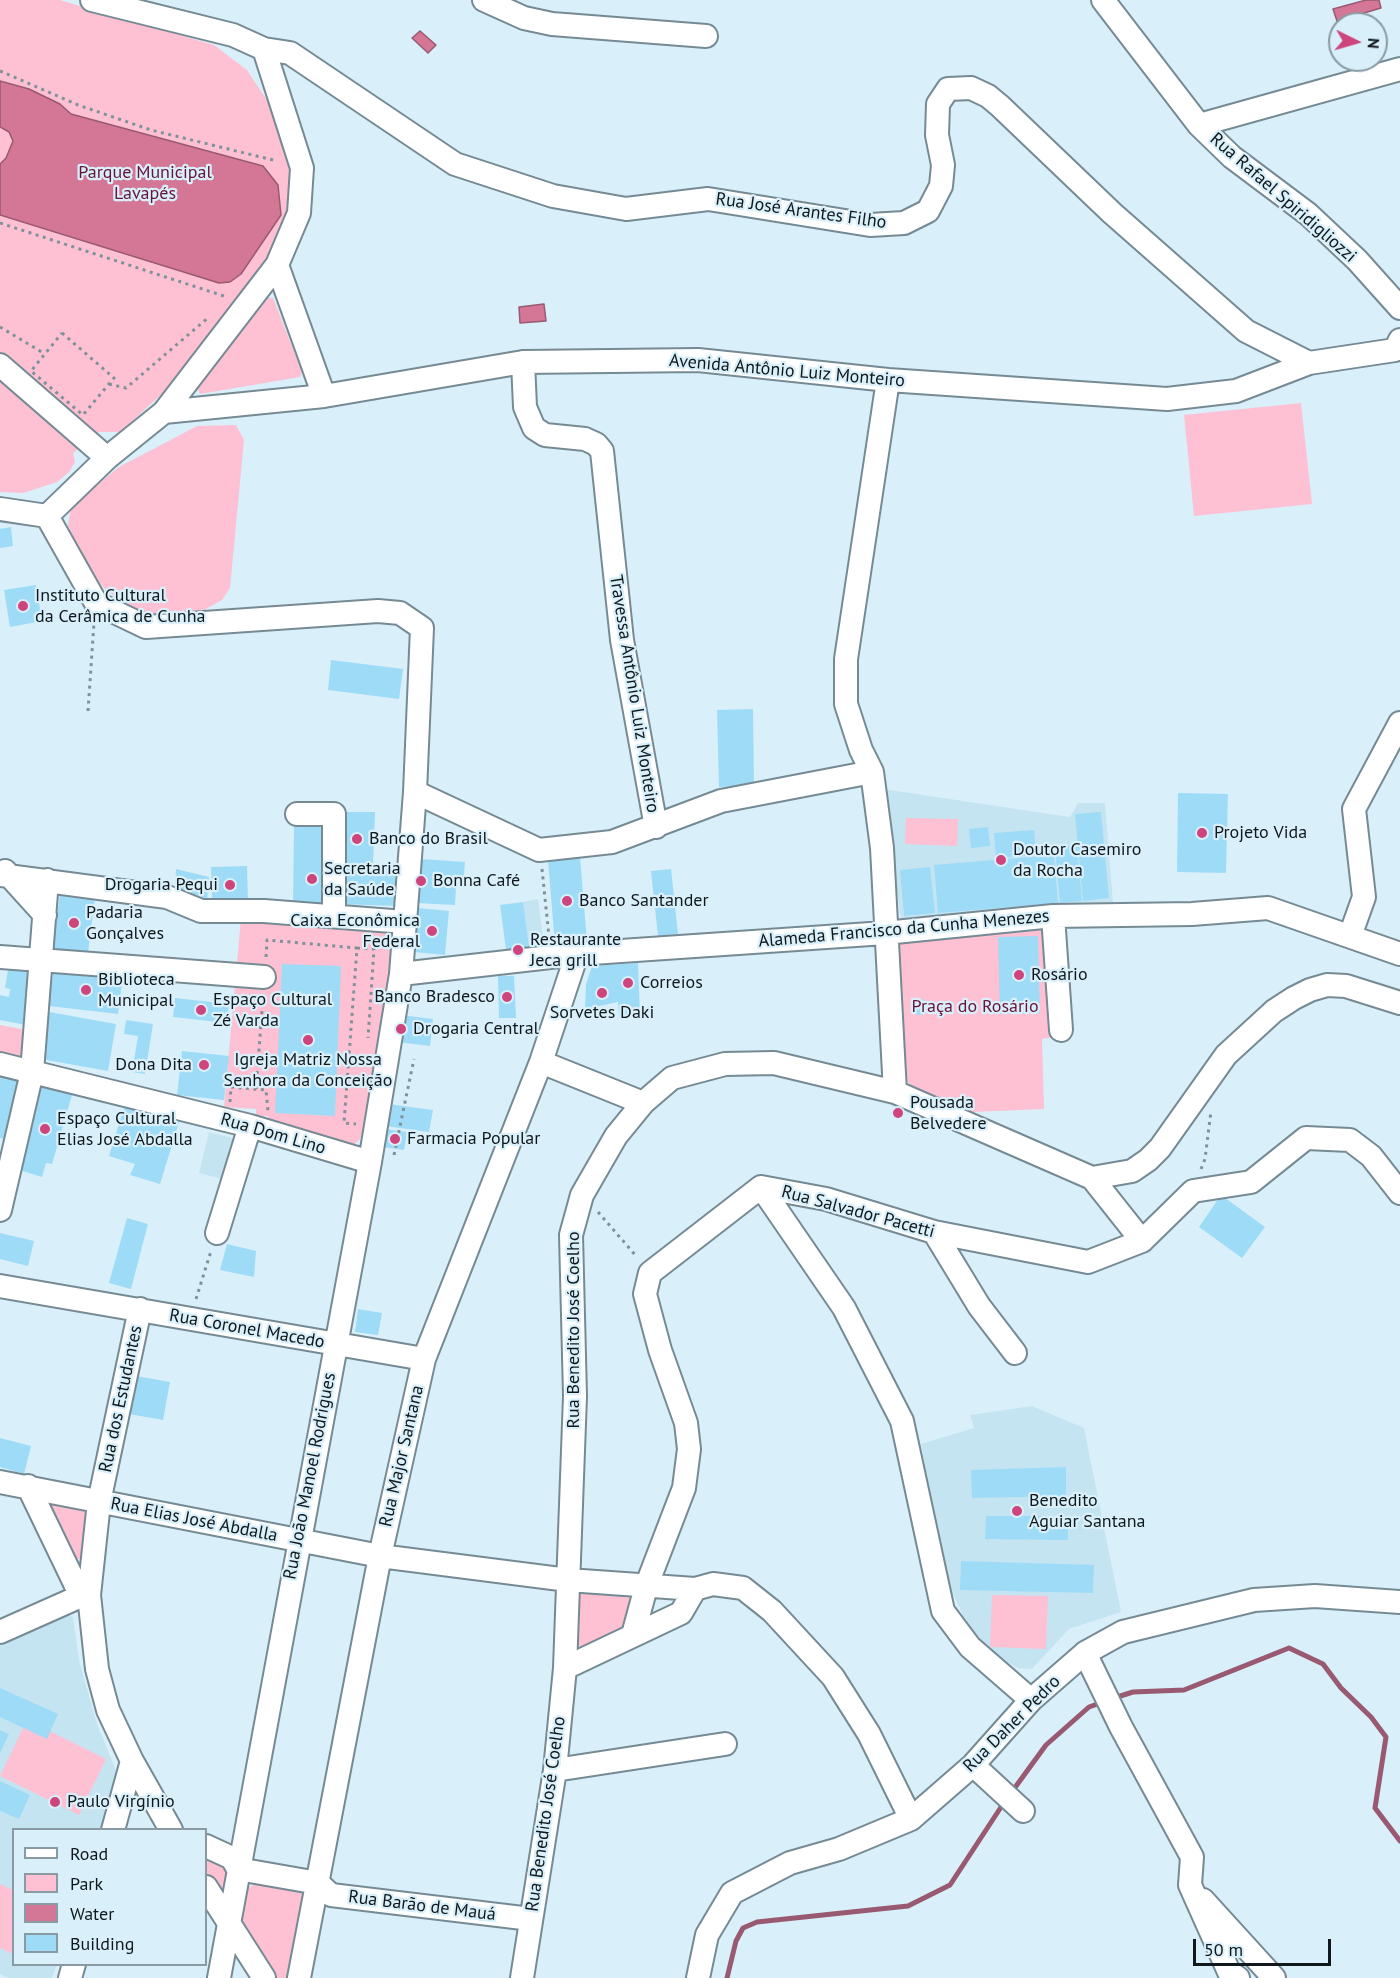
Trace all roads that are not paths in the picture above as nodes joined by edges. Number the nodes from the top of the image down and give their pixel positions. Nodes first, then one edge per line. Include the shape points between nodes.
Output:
1 (92, 0) edge
2 (484, 0) edge
3 (1103, 0) edge
4 (706, 36) dead end
5 (264, 49) junction
6 (1400, 69) edge
7 (1199, 125) junction
8 (277, 265) junction
9 (1400, 308) edge
10 (1398, 347) edge
11 (523, 362) junction
12 (1309, 363) junction
13 (0, 365) edge
14 (888, 380) junction
15 (324, 396) junction
16 (164, 412) junction
17 (107, 458) junction
18 (0, 509) edge
19 (46, 516) junction
20 (1400, 723) edge
21 (872, 772) junction
22 (415, 792) junction
23 (297, 814) dead end
24 (656, 827) junction
25 (3, 872) edge
26 (47, 880) junction
27 (45, 915) junction
28 (334, 915) junction
29 (1053, 916) junction
30 (405, 922) junction
31 (885, 933) junction
32 (1350, 936) junction
33 (577, 954) junction
34 (1400, 954) edge
35 (0, 957) edge
36 (42, 960) junction
37 (401, 974) junction
38 (264, 976) road end
39 (1400, 1004) edge
40 (1061, 1030) dead end
41 (541, 1062) junction
42 (0, 1064) edge
43 (32, 1072) junction
44 (895, 1092) junction
45 (643, 1103) junction
46 (259, 1121) junction
47 (370, 1162) junction
48 (1092, 1178) junction
49 (761, 1187) junction
50 (1400, 1192) edge
51 (0, 1210) edge
52 (934, 1232) junction
53 (217, 1233) road end
54 (1143, 1241) junction
55 (0, 1286) edge
56 (140, 1309) junction
57 (335, 1345) junction
58 (1015, 1353) dead end
59 (424, 1359) junction
60 (0, 1482) edge
61 (28, 1486) junction
62 (99, 1502) junction
63 (298, 1541) junction
64 (380, 1556) junction
65 (568, 1580) junction
66 (646, 1587) junction
67 (695, 1589) junction
68 (85, 1596) junction
69 (1400, 1602) edge
70 (0, 1632) edge
71 (633, 1635) junction
72 (1085, 1653) junction
73 (565, 1668) junction
74 (1031, 1700) junction
75 (725, 1744) dead end
76 (132, 1761) junction
77 (978, 1769) junction
78 (555, 1770) junction
79 (1018, 1807) dead end
80 (912, 1819) junction
81 (114, 1828) edge
82 (170, 1828) edge
83 (207, 1846) edge
84 (238, 1869) junction
85 (318, 1883) junction
86 (1190, 1885) junction
87 (207, 1889) edge
88 (531, 1919) junction
89 (227, 1924) junction
90 (219, 1978) edge
91 (264, 1978) edge
92 (300, 1978) edge
93 (522, 1978) edge
94 (698, 1978) edge
95 (1238, 1978) edge
96 (1274, 1978) edge

1 - 5 street, Rua José Arantes Filho via 233,35
2 - 4 street via 524,18 552,24
3 - 7 street, Rua Rafael Spiridigliozzi
5 - 8 street via 302,168 299,213
5 - 12 street, Rua José Arantes Filho via 290,53 455,164 553,196 626,209 708,199 870,225 904,222 928,211 943,178 937,135 938,104 948,89 971,88 1000,106 1112,213 1246,331
6 - 7 street
7 - 9 street, Rua Rafael Spiridigliozzi via 1232,157 1308,214
8 - 15 street
8 - 16 street
10 - 12 street, Avenida Antônio Luiz Monteiro
11 - 14 street, Avenida Antônio Luiz Monteiro via 698,360
11 - 15 street, Avenida Antônio Luiz Monteiro
11 - 24 street, Travessa Antônio Luiz Monteiro via 525,407 534,428 545,435 585,439 602,451 622,640
12 - 14 street, Avenida Antônio Luiz Monteiro via 1236,391 1167,399
13 - 17 street
14 - 21 street via 846,658 846,704
15 - 16 street, Avenida Antônio Luiz Monteiro
16 - 17 street
17 - 19 street
18 - 19 street
19 - 22 street, Rua João Manoel Rodrigues via 96,603 146,627 378,611 400,613 422,628
20 - 32 street via 1354,809 1364,897
21 - 24 street via 722,801
21 - 31 street via 882,848
22 - 24 street via 539,850 612,842
22 - 30 street, Rua João Manoel Rodrigues
23 - 28 street via 334,814
25 - 26 street
25 - 27 street
26 - 27 street
26 - 28 street via 167,897 201,911
27 - 36 street
28 - 30 street
29 - 31 street, Alameda Francisco da Cunha Menezes
29 - 32 street, Alameda Francisco da Cunha Menezes via 1192,914 1268,908
29 - 40 street
30 - 37 street, Rua João Manoel Rodrigues
31 - 33 street, Alameda Francisco da Cunha Menezes
31 - 44 street
32 - 34 street, Alameda Francisco da Cunha Menezes
33 - 37 street, Alameda Francisco da Cunha Menezes
33 - 41 street, Rua Major Santana
35 - 36 street
36 - 38 street
36 - 43 street
37 - 47 street, Rua João Manoel Rodrigues
39 - 48 street via 1346,986 1328,985 1294,998 1226,1055 1148,1160 1132,1171
41 - 45 street
41 - 59 street, Rua Major Santana
42 - 43 street, Rua Dom Lino
43 - 46 street, Rua Dom Lino
43 - 51 street
44 - 45 street, Rua Benedito José Coelho via 774,1063 725,1064 672,1078
44 - 48 street, Rua Benedito José Coelho
45 - 65 street, Rua Benedito José Coelho via 616,1136 582,1195 571,1235 575,1396
46 - 47 street, Rua Dom Lino
46 - 53 street
47 - 57 street, Rua João Manoel Rodrigues
48 - 54 street
49 - 52 street, Rua Salvador Pacetti via 826,1199
49 - 66 street, Rua Salvador Pacetti via 650,1273 645,1294 686,1423 689,1449 684,1488
49 - 74 street via 844,1308 902,1421 943,1611 970,1647
50 - 54 street via 1371,1156 1350,1140 1306,1138 1251,1182 1193,1191
52 - 54 street, Rua Salvador Pacetti via 1088,1262
52 - 58 street via 979,1306
55 - 56 street, Rua Coronel Macedo
56 - 57 street, Rua Coronel Macedo
56 - 62 street, Rua dos Estudantes
57 - 59 street, Rua Coronel Macedo
57 - 63 street, Rua João Manoel Rodrigues
59 - 64 street, Rua Major Santana
60 - 61 street, Rua Elias José Abdalla
61 - 62 street, Rua Elias José Abdalla
61 - 68 street
62 - 63 street, Rua Elias José Abdalla
62 - 68 street, Rua dos Estudantes
63 - 64 street, Rua Elias José Abdalla
63 - 84 street, Rua João Manoel Rodrigues
64 - 65 street, Rua Elias José Abdalla
64 - 85 street, Rua Major Santana
65 - 66 street, Rua Elias José Abdalla
65 - 73 street, Rua Benedito José Coelho
66 - 67 street, Rua Elias José Abdalla
66 - 71 street
67 - 71 street via 681,1613
67 - 80 street, Rua Elias José Abdalla via 713,1584 743,1588 804,1644 833,1677 869,1734
68 - 70 street
68 - 76 street, Rua dos Estudantes via 108,1710
69 - 72 street, Rua Daher Pedro via 1315,1596 1254,1600 1123,1632
71 - 73 street
72 - 74 street, Rua Daher Pedro
72 - 86 street via 1192,1857
73 - 78 street, Rua Benedito José Coelho
74 - 77 street, Rua Daher Pedro
75 - 78 street
76 - 81 street
76 - 82 street, Rua dos Estudantes
77 - 79 street
77 - 80 street, Rua Daher Pedro
78 - 88 street, Rua Benedito José Coelho
80 - 94 street, Rua Daher Pedro via 838,1849 790,1863 732,1893 707,1935
83 - 84 street via 232,1858
84 - 85 street, Rua Barão de Mauá
84 - 89 street, Rua João Manoel Rodrigues
85 - 88 street, Rua Barão de Mauá via 331,1895
85 - 92 street, Rua Major Santana
86 - 95 street via 1229,1972
86 - 96 street
87 - 89 street
88 - 93 street, Rua Benedito José Coelho
89 - 90 street, Rua João Manoel Rodrigues
89 - 91 street

